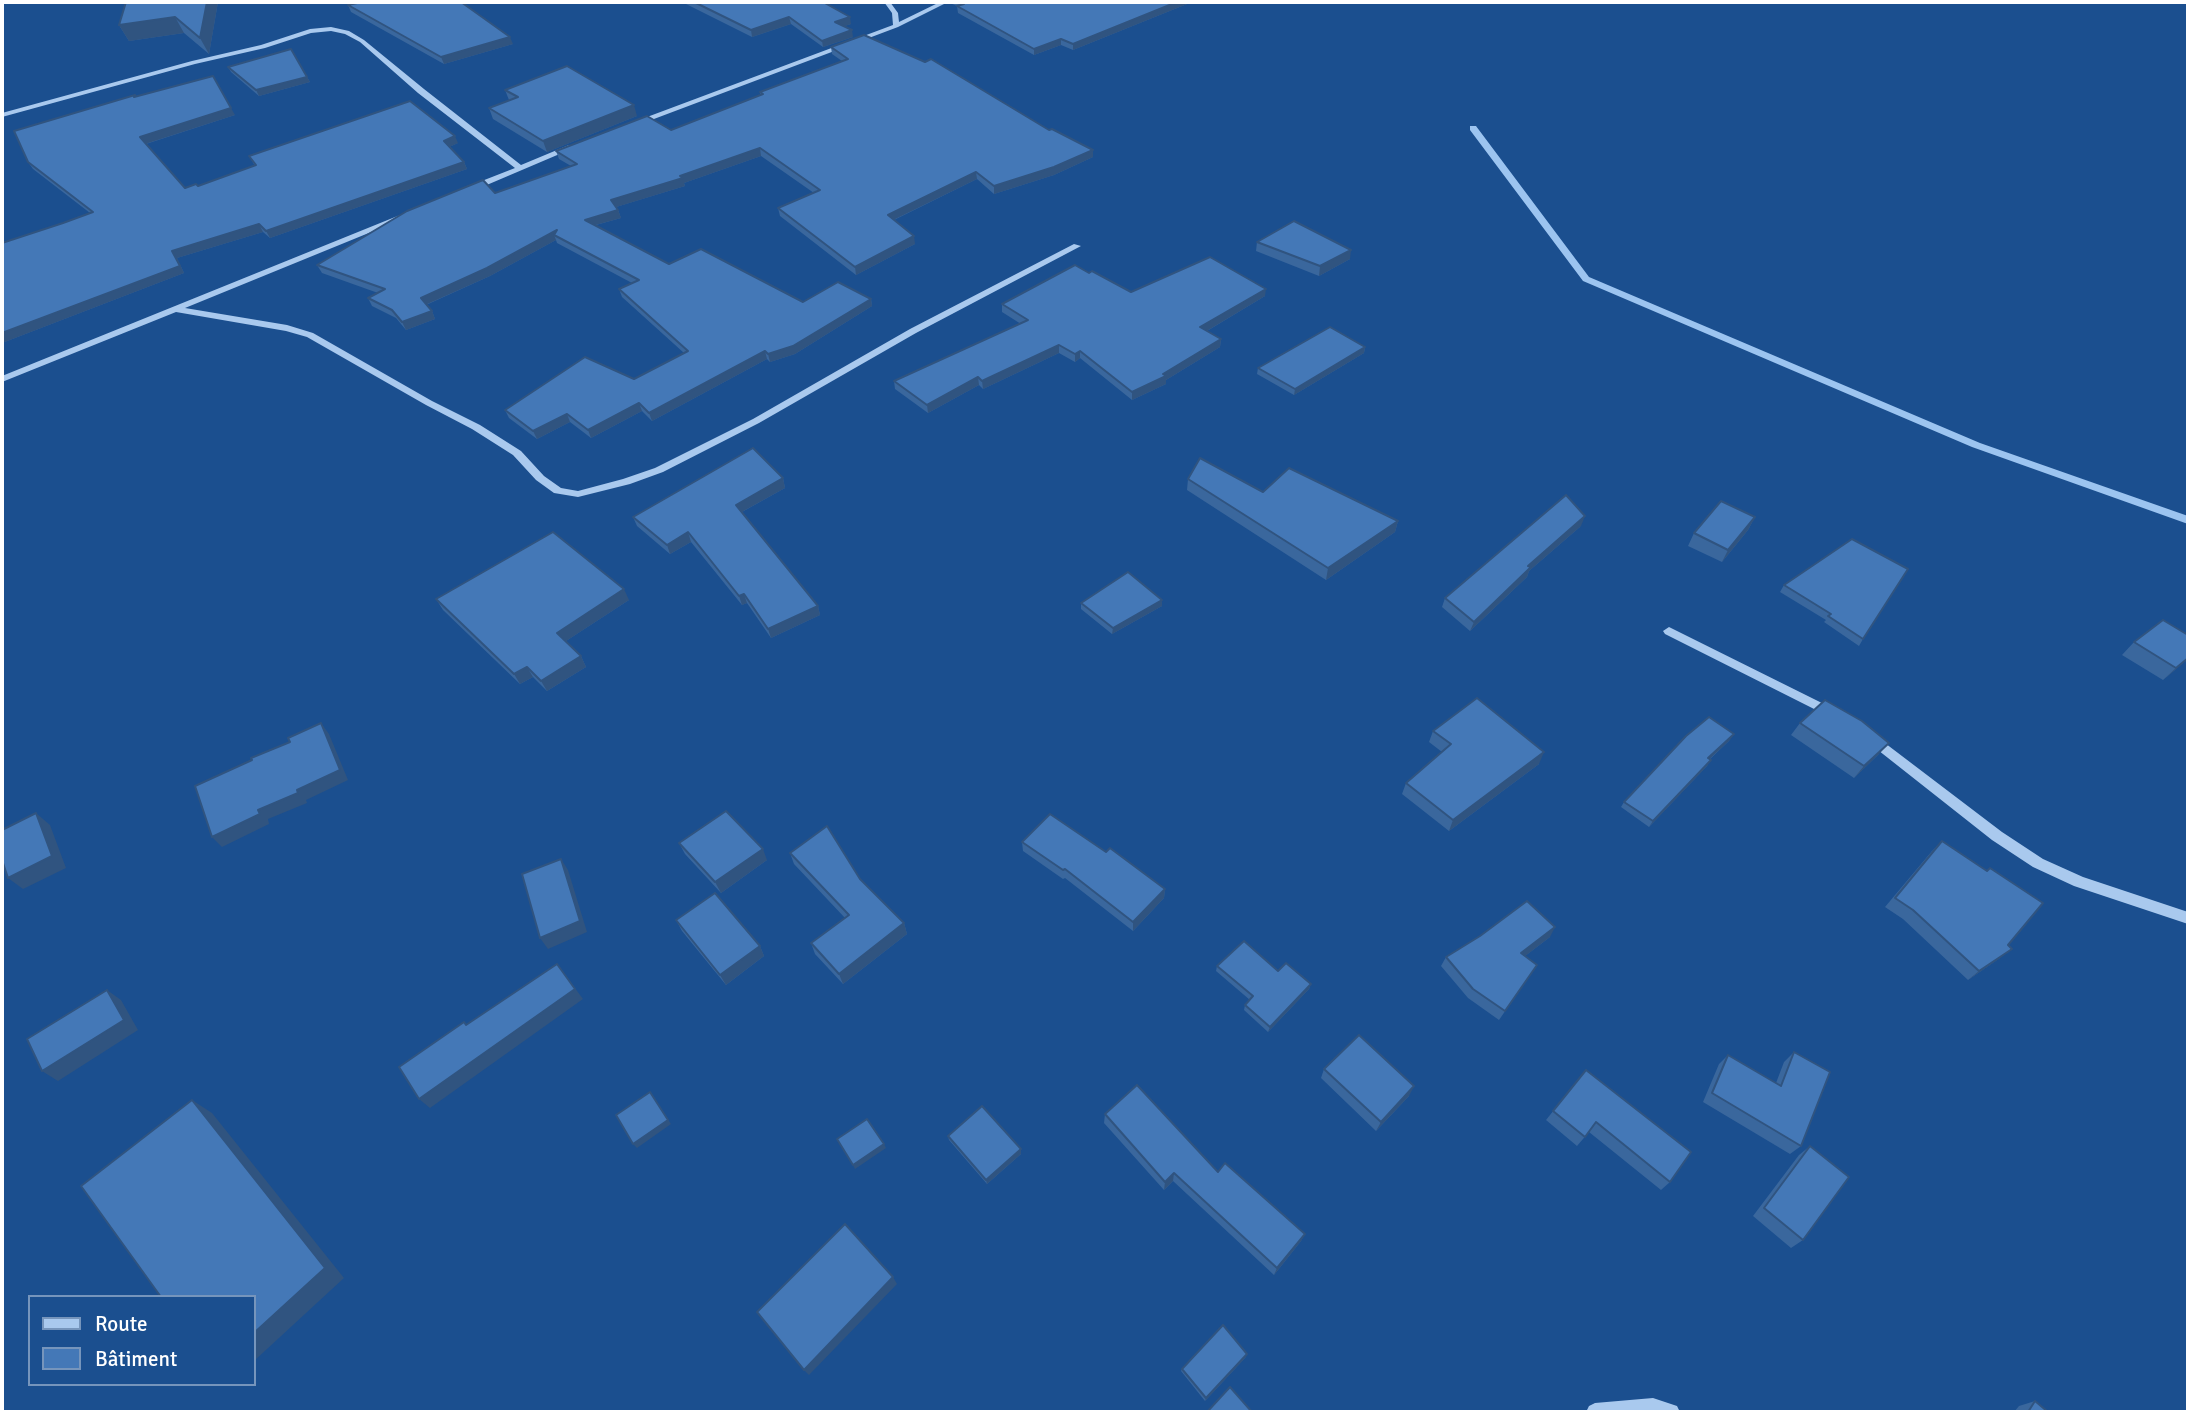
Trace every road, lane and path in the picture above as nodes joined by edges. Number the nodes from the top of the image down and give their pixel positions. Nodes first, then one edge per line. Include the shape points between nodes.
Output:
1 (887, 2) edge
2 (945, 2) edge
3 (896, 26) junction
4 (2, 115) edge
5 (620, 129) edge
6 (582, 144) edge
7 (520, 168) junction
8 (460, 193) edge
9 (411, 213) edge
10 (1077, 246) dead end
11 (176, 309) junction
12 (2, 379) edge
13 (1669, 631) dead end
14 (2188, 918) edge
15 (1595, 1412) edge
16 (1671, 1412) edge

1 - 3 street via 895,13
2 - 3 street
3 - 5 street
4 - 7 street via 263,47 310,30 331,29 362,41
6 - 7 street
7 - 8 street
9 - 11 street
10 - 11 street via 659,470 578,494 558,491 517,453 310,335
11 - 12 street
13 - 14 street via 1853,725 2038,863 2079,882
15 - 16 street via 1653,1406

